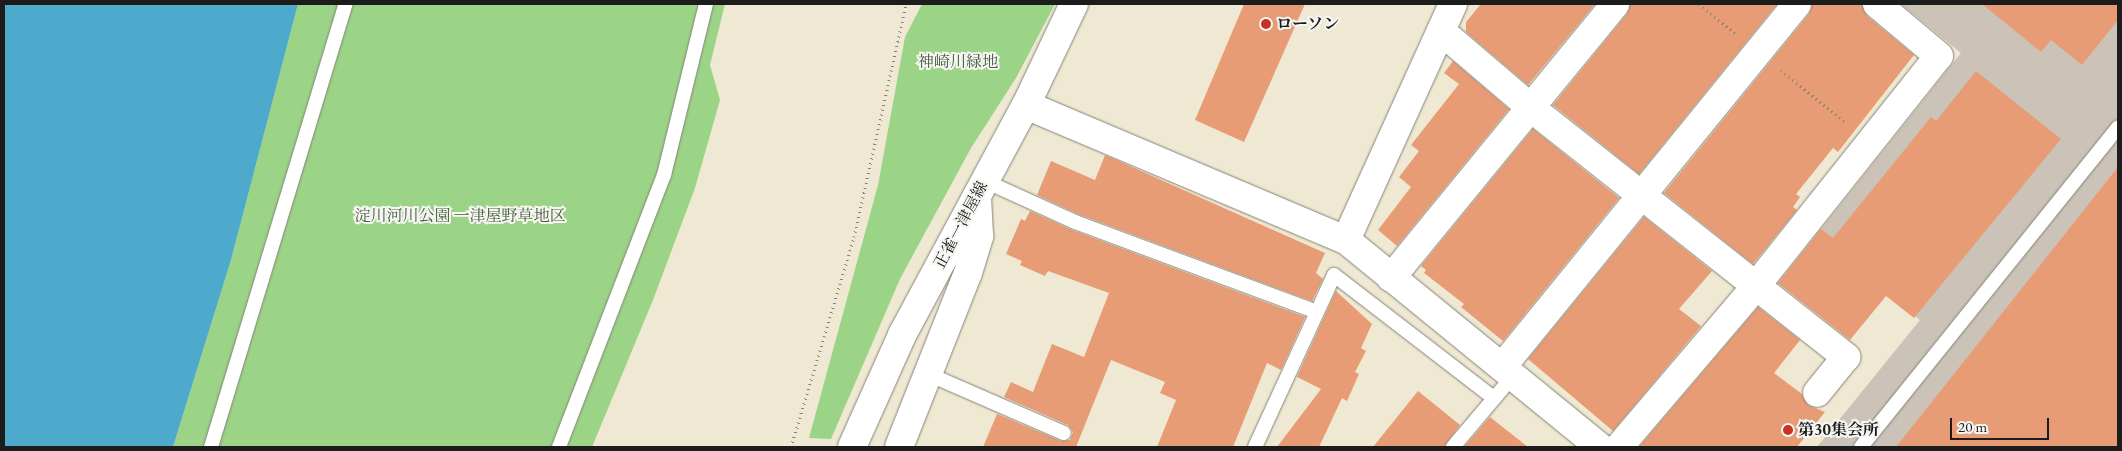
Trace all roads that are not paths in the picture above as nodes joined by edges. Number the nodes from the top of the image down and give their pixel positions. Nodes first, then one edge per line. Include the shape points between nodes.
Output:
1 (346, 4) edge
2 (706, 4) edge
3 (1074, 4) edge
4 (1453, 4) edge
5 (1615, 4) edge
6 (1798, 4) edge
7 (1877, 4) edge
8 (1441, 31) junction
9 (1026, 105) junction
10 (1531, 108) junction
11 (2118, 127) edge
12 (981, 189) junction
13 (1642, 197) junction
14 (1346, 240) junction
15 (1391, 278) junction
16 (1755, 287) junction
17 (1317, 312) junction
18 (1507, 372) junction
19 (928, 374) junction
20 (1817, 393) dead end
21 (1494, 398) junction
22 (1064, 433) dead end
23 (211, 447) edge
24 (559, 447) edge
25 (852, 447) edge
26 (898, 447) edge
27 (1255, 447) edge
28 (1453, 447) edge
29 (1600, 447) edge
30 (1619, 447) edge
31 (1861, 447) edge

1 - 23 lane
2 - 24 lane via 664,175
3 - 9 street, 正雀一津屋線
4 - 8 street
5 - 10 street
6 - 13 street
7 - 16 street via 1939,56
8 - 10 street
8 - 14 street
9 - 12 street, 正雀一津屋線
9 - 14 street
10 - 13 street
10 - 15 street
11 - 31 lane
12 - 17 lane
12 - 19 street via 979,236
12 - 25 street, 正雀一津屋線 via 902,335
13 - 16 street
13 - 18 street
14 - 15 street
15 - 18 street
16 - 20 street via 1846,357
16 - 30 street
17 - 21 lane via 1334,275
17 - 27 lane
18 - 21 lane
18 - 29 street
19 - 22 lane
19 - 26 street
21 - 28 lane

